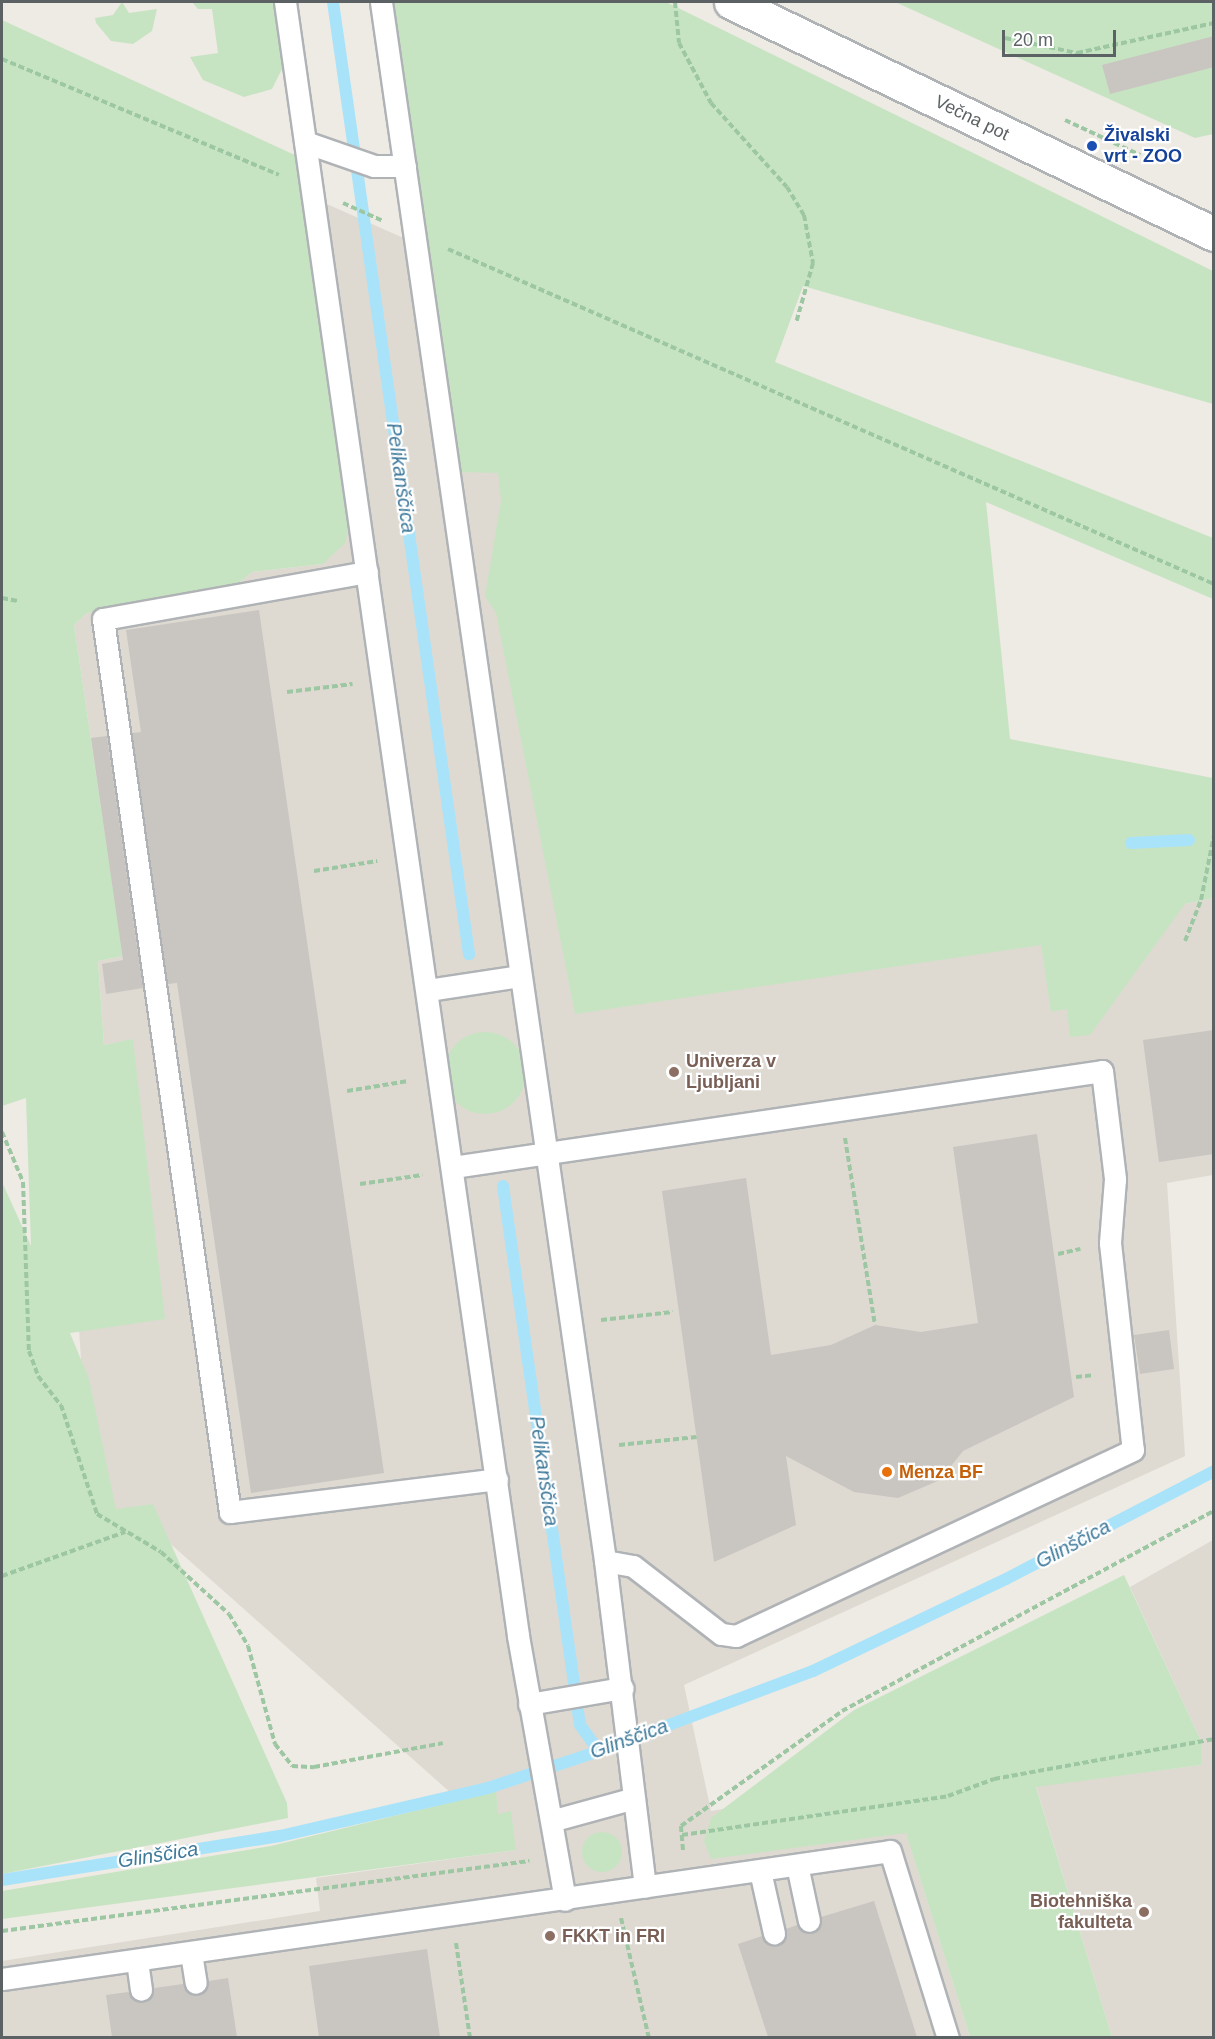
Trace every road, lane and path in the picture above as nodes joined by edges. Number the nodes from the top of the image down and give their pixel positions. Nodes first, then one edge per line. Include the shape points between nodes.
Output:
1 (285, 2) edge
2 (381, 2) edge
3 (675, 2) edge
4 (731, 2) edge
5 (1214, 23) edge
6 (1005, 38) dead end
7 (2, 59) edge
8 (310, 144) junction
9 (405, 166) junction
10 (311, 188) junction
11 (405, 231) junction
12 (1214, 234) edge
13 (796, 323) dead end
14 (367, 572) junction
15 (1214, 584) edge
16 (2, 598) edge
17 (18, 601) dead end
18 (384, 680) junction
19 (287, 692) dead end
20 (1214, 835) edge
21 (408, 856) junction
22 (314, 871) dead end
23 (1185, 941) dead end
24 (519, 976) junction
25 (428, 990) junction
26 (438, 1076) junction
27 (346, 1091) dead end
28 (840, 1108) junction
29 (2, 1132) edge
30 (545, 1152) junction
31 (453, 1167) junction
32 (360, 1184) dead end
33 (673, 1312) dead end
34 (570, 1323) junction
35 (875, 1325) dead end
36 (697, 1437) dead end
37 (589, 1449) junction
38 (497, 1479) junction
39 (1214, 1511) edge
40 (127, 1531) junction
41 (605, 1561) junction
42 (2, 1576) edge
43 (623, 1688) junction
44 (529, 1704) junction
45 (1214, 1739) edge
46 (443, 1743) dead end
47 (631, 1799) junction
48 (554, 1820) junction
49 (682, 1835) junction
50 (640, 1847) junction
51 (559, 1853) junction
52 (797, 1865) junction
53 (760, 1871) junction
54 (645, 1887) junction
55 (615, 1892) junction
56 (565, 1900) junction
57 (452, 1916) junction
58 (809, 1921) dead end
59 (2, 1931) edge
60 (774, 1933) dead end
61 (191, 1953) junction
62 (138, 1961) junction
63 (2, 1979) edge
64 (196, 1983) dead end
65 (141, 1990) dead end
66 (470, 2037) edge
67 (649, 2037) edge
68 (948, 2037) edge

1 - 8 lane
2 - 9 lane
3 - 13 path via 679,43 711,103 787,187 804,215 813,263
4 - 12 main road, Večna pot
5 - 6 path via 1077,53
7 - 10 path
8 - 9 lane via 374,166
8 - 10 lane
9 - 11 lane
10 - 11 path
10 - 14 lane
11 - 15 path
11 - 24 lane
14 - 18 lane
14 - 38 lane via 103,619 230,1512
16 - 17 path
18 - 19 path
18 - 21 lane
20 - 23 path via 1201,900
21 - 22 path
21 - 25 lane
24 - 25 lane
24 - 30 lane
25 - 26 lane
26 - 27 path
26 - 31 lane
28 - 30 lane
28 - 35 path
28 - 41 lane via 1102,1071 1115,1179 1110,1243 1133,1450 736,1636 721,1634 633,1566
29 - 40 path via 23,1182 29,1351 38,1376 61,1406 90,1501 104,1523
30 - 31 lane
30 - 34 lane
31 - 32 path
31 - 38 lane
33 - 34 path
34 - 37 lane
36 - 37 path
37 - 41 lane
38 - 44 lane
39 - 49 path via 842,1711 681,1826
40 - 42 path
40 - 46 path via 191,1575 229,1614 248,1646 275,1744 292,1766 314,1767
41 - 43 lane
43 - 44 lane
43 - 47 lane
44 - 48 lane via 545,1801
45 - 49 path via 994,1779 948,1796
47 - 48 lane
47 - 50 lane
48 - 51 lane
49 - 50 path via 684,1849
50 - 54 lane
51 - 56 lane
51 - 59 path
52 - 53 lane
52 - 58 lane
52 - 68 lane via 890,1851
53 - 54 lane
53 - 60 lane
54 - 55 lane
55 - 56 lane
55 - 67 path
56 - 57 lane
57 - 61 lane
57 - 66 path
61 - 62 lane
61 - 64 lane
62 - 63 lane
62 - 65 lane

